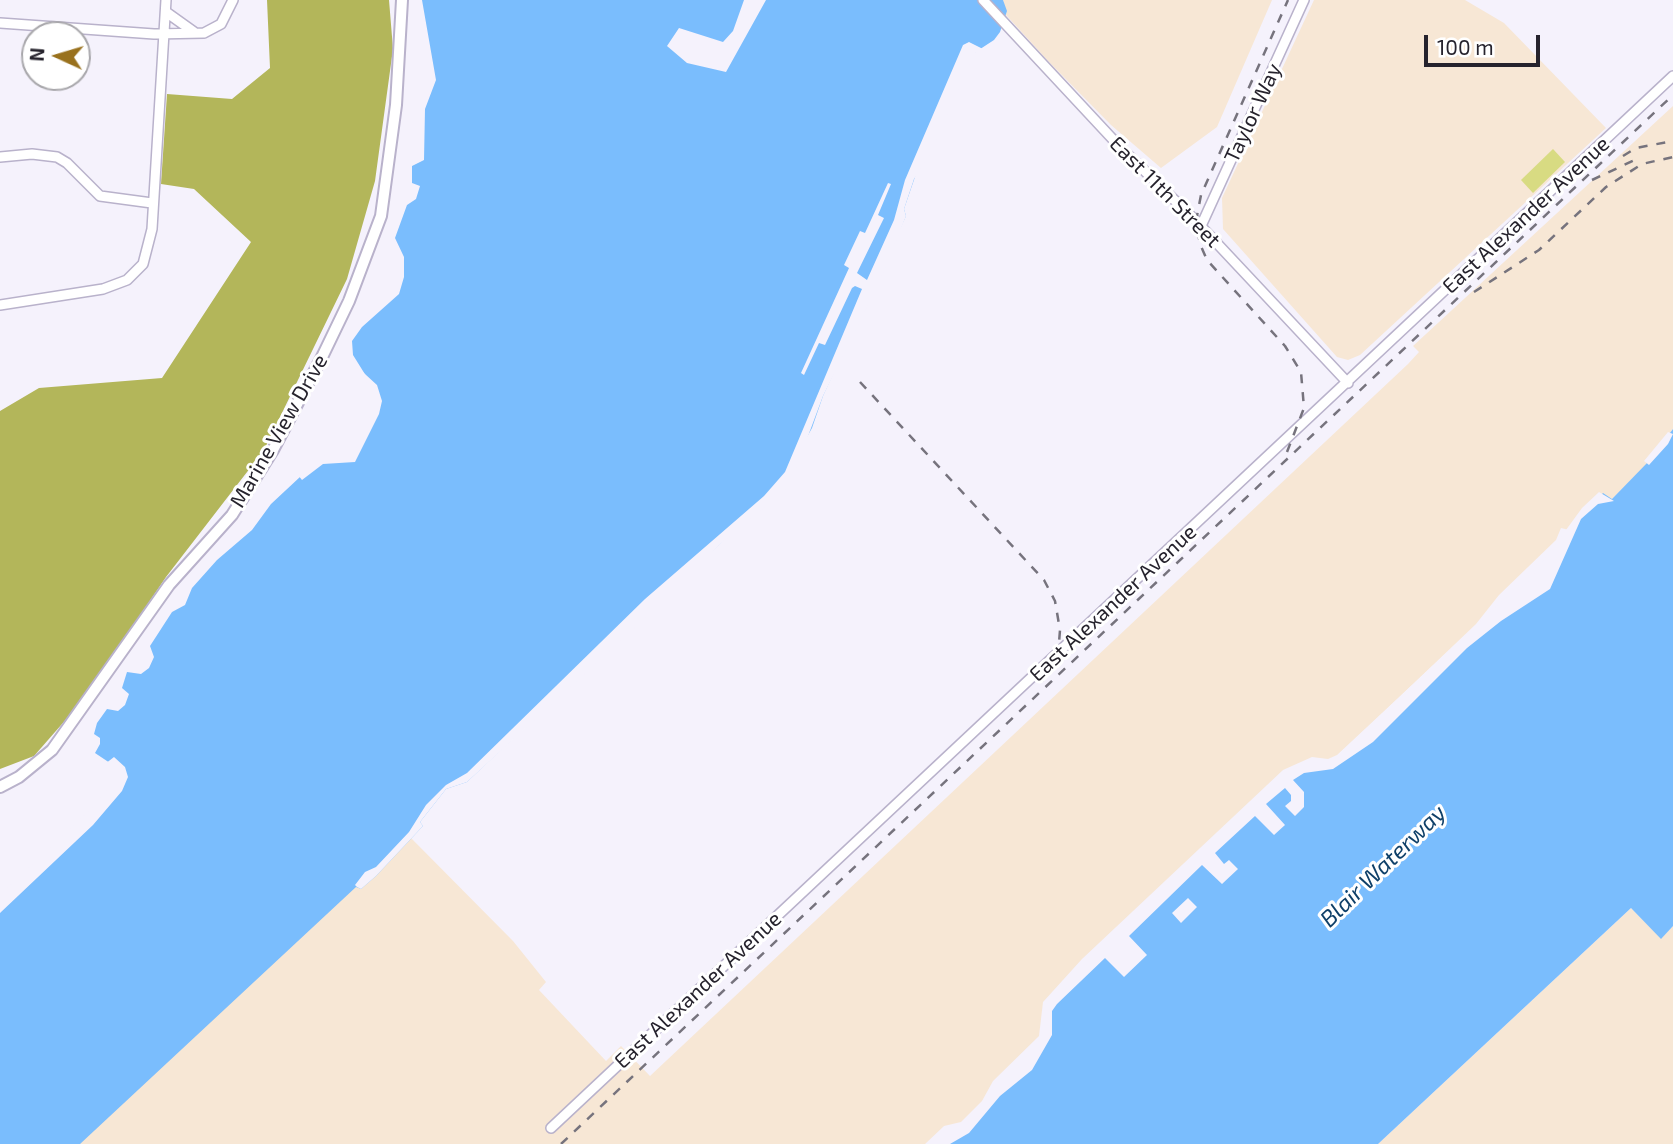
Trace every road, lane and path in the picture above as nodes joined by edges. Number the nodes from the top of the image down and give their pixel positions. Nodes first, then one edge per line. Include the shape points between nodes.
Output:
1 (166, 0) edge
2 (233, 0) edge
3 (402, 0) edge
4 (983, 0) edge
5 (1304, 0) edge
6 (166, 12) junction
7 (0, 23) edge
8 (196, 33) junction
9 (164, 34) junction
10 (1673, 76) edge
11 (0, 157) edge
12 (152, 202) junction
13 (1201, 226) junction
14 (0, 305) edge
15 (1348, 383) junction
16 (0, 787) edge
17 (551, 1128) dead end

1 - 6 street
2 - 8 street via 221,24
3 - 16 main road, Marine View Drive via 397,106 381,216 323,355 232,515 169,585 52,750
4 - 13 street, East 11th Street
5 - 13 street, Taylor Way
6 - 8 street
6 - 9 street
7 - 9 street
8 - 9 street
9 - 12 street
10 - 15 street, East Alexander Avenue
11 - 12 street via 57,157 100,196
12 - 14 street via 146,259 127,279 103,289
13 - 15 street, East 11th Street
15 - 17 street, East Alexander Avenue

